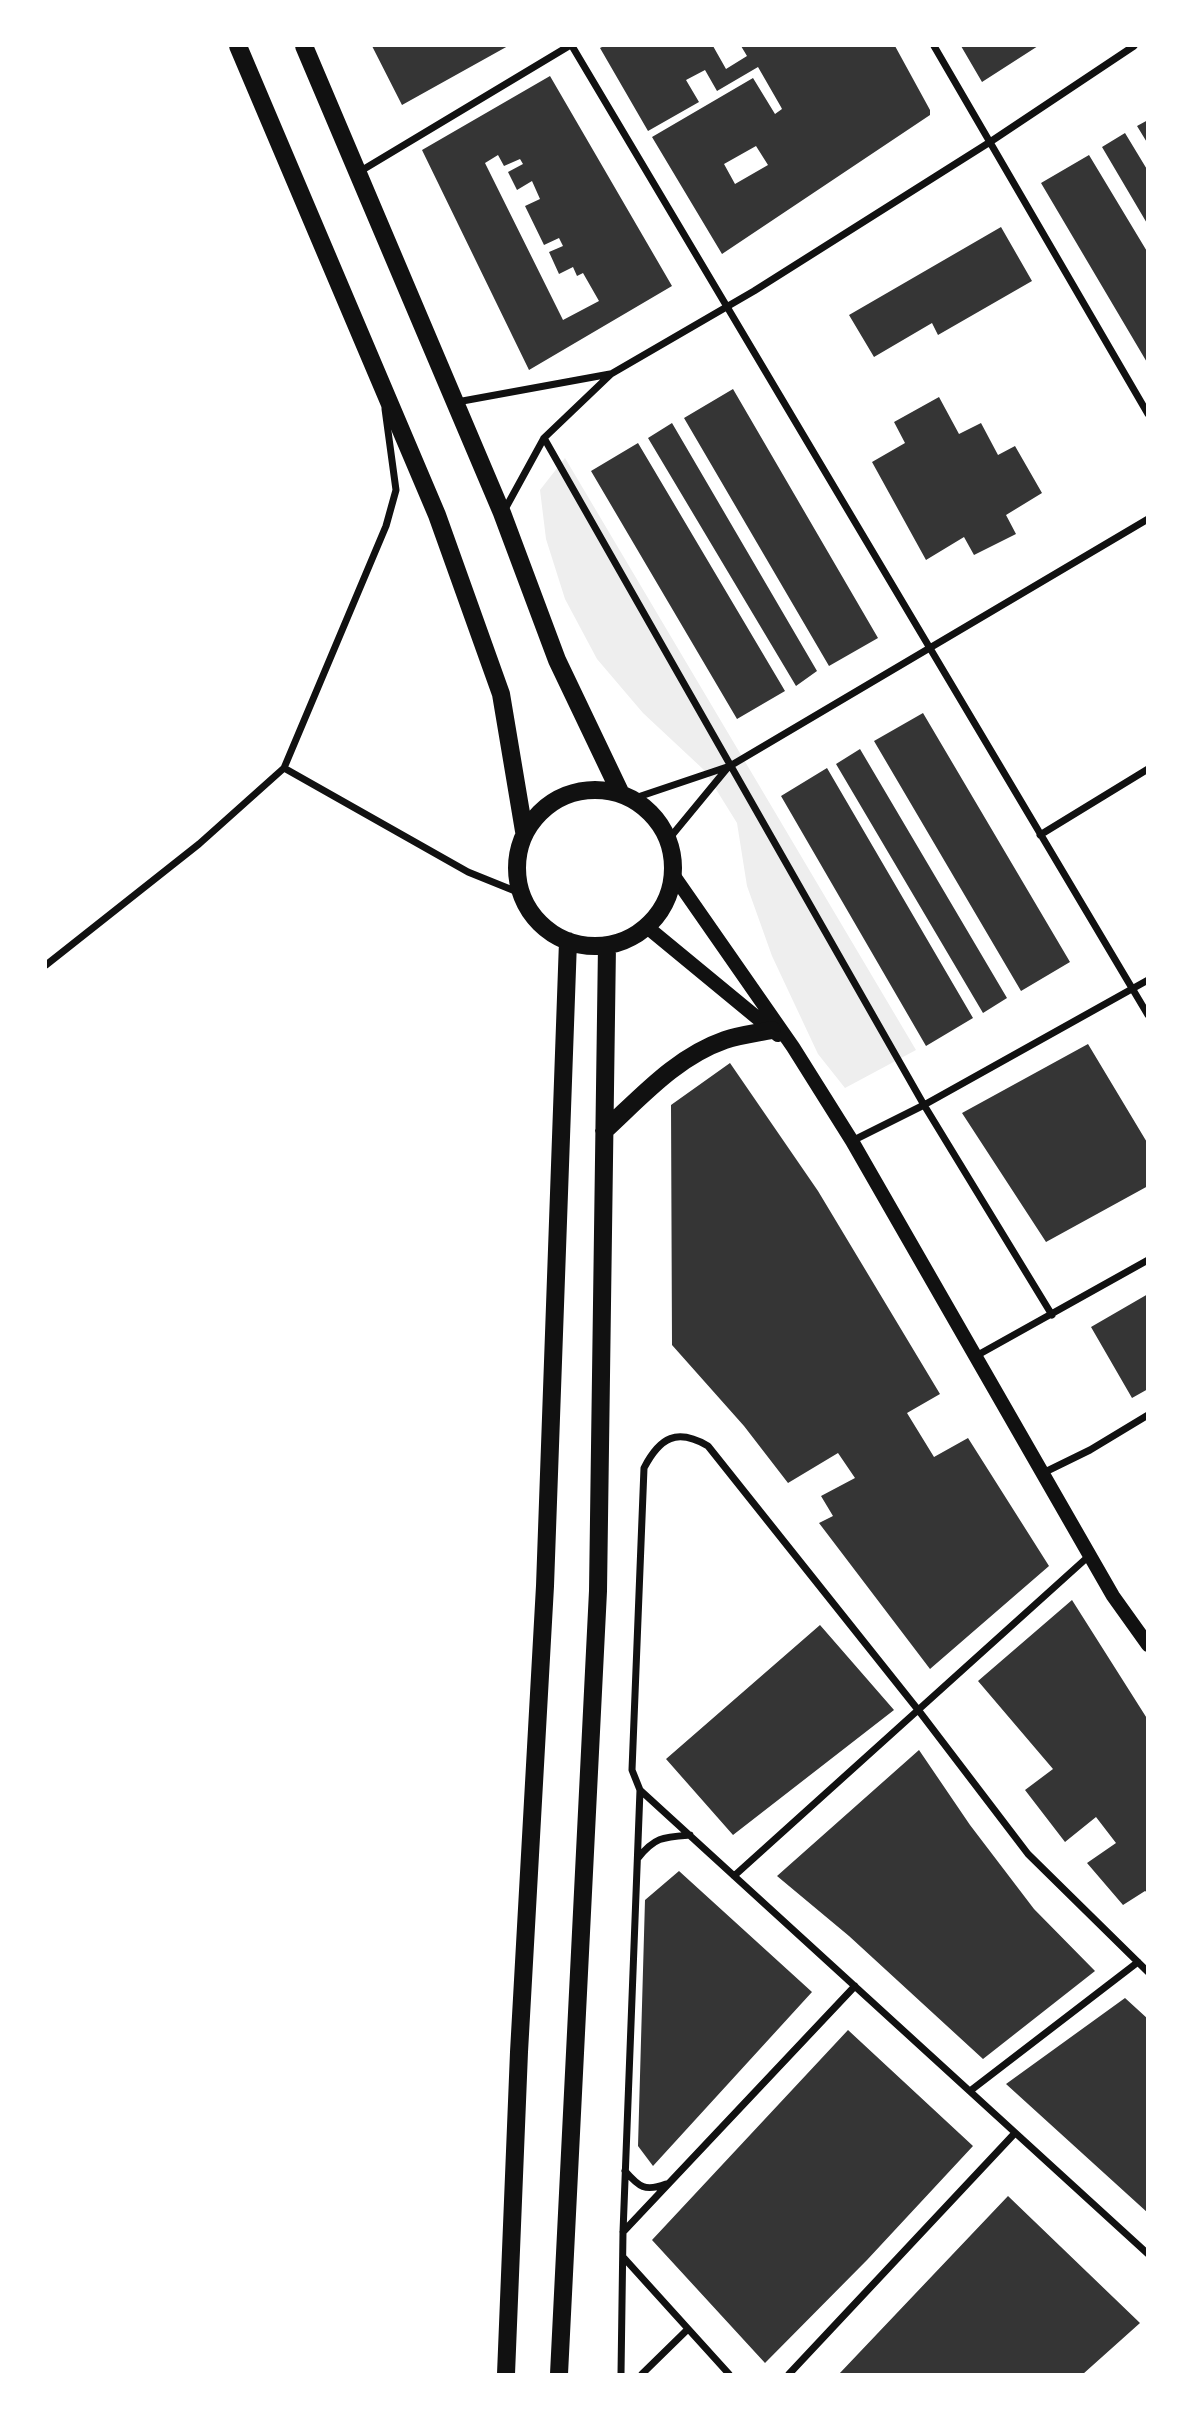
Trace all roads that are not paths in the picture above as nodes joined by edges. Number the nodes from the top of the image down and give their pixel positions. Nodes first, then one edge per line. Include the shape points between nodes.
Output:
1 (239, 46) edge
2 (304, 46) edge
3 (570, 46) edge
4 (934, 46) edge
5 (1134, 46) edge
6 (990, 142) junction
7 (358, 173) junction
8 (727, 306) junction
9 (611, 374) junction
10 (379, 377) junction
11 (455, 402) junction
12 (1147, 414) edge
13 (544, 438) junction
14 (502, 513) junction
15 (1147, 519) edge
16 (929, 647) junction
17 (730, 766) junction
18 (284, 768) junction
19 (1147, 769) edge
20 (626, 796) junction
21 (524, 831) junction
22 (1041, 835) junction
23 (668, 840) junction
24 (674, 876) junction
25 (520, 893) junction
26 (647, 927) junction
27 (568, 941) junction
28 (607, 945) junction
29 (46, 965) edge
30 (1147, 980) edge
31 (1132, 989) junction
32 (1147, 1015) edge
33 (772, 1030) junction
34 (793, 1047) junction
35 (924, 1105) junction
36 (604, 1131) junction
37 (852, 1141) junction
38 (1147, 1259) edge
39 (1052, 1315) junction
40 (976, 1356) junction
41 (1147, 1416) edge
42 (1042, 1473) junction
43 (1090, 1555) junction
44 (1147, 1645) edge
45 (919, 1711) junction
46 (640, 1790) junction
47 (690, 1835) junction
48 (637, 1859) junction
49 (734, 1876) junction
50 (1138, 1962) junction
51 (1147, 1972) edge
52 (855, 1986) junction
53 (970, 2091) junction
54 (1015, 2133) junction
55 (625, 2171) junction
56 (670, 2183) junction
57 (623, 2232) junction
58 (1147, 2253) edge
59 (623, 2258) junction
60 (688, 2329) junction
61 (506, 2375) edge
62 (559, 2375) edge
63 (621, 2375) edge
64 (642, 2375) edge
65 (729, 2375) edge
66 (789, 2375) edge

1 - 10 main road
2 - 7 main road
3 - 7 street
3 - 8 street
4 - 6 street
5 - 6 street
6 - 8 street
6 - 12 street
7 - 11 main road
8 - 9 street
8 - 16 street
9 - 11 street
9 - 13 street
10 - 18 street via 397,490
10 - 21 main road via 437,515 501,694
11 - 14 main road
13 - 14 street
13 - 17 street
14 - 20 main road via 557,660
15 - 16 street
16 - 17 street
16 - 22 street
17 - 20 street
17 - 23 street
17 - 35 street
18 - 25 street via 468,872
18 - 29 street via 199,844
19 - 22 street
20 - 21 main road via 577,790 546,805
20 - 23 main road via 662,824
21 - 25 main road via 517,851
22 - 31 street
23 - 24 main road
24 - 26 main road via 665,904
24 - 34 main road
25 - 27 main road via 531,914
26 - 28 main road
26 - 33 main road
27 - 28 main road
27 - 61 main road via 545,1586
28 - 36 main road
30 - 31 street
31 - 32 street
31 - 35 street
33 - 34 main road
33 - 36 main road via 725,1040 690,1056
34 - 37 main road
35 - 37 street
35 - 39 street
36 - 62 main road via 598,1591
37 - 40 main road
38 - 39 street
39 - 40 street
40 - 42 main road
41 - 42 street
42 - 43 main road
43 - 44 main road
43 - 45 street
45 - 46 street via 708,1446 691,1436 669,1439 654,1448 644,1468 632,1770
45 - 49 street
45 - 50 street via 1028,1854
46 - 47 street
46 - 48 street
47 - 48 street via 650,1843
47 - 49 street
48 - 55 street
49 - 52 street
50 - 51 street
50 - 53 street
52 - 53 street
52 - 56 street
53 - 54 street
54 - 58 street
54 - 66 street
55 - 56 street via 638,2185 653,2189
55 - 57 street
56 - 57 street
57 - 59 street
59 - 60 street
59 - 63 street
60 - 64 street
60 - 65 street

